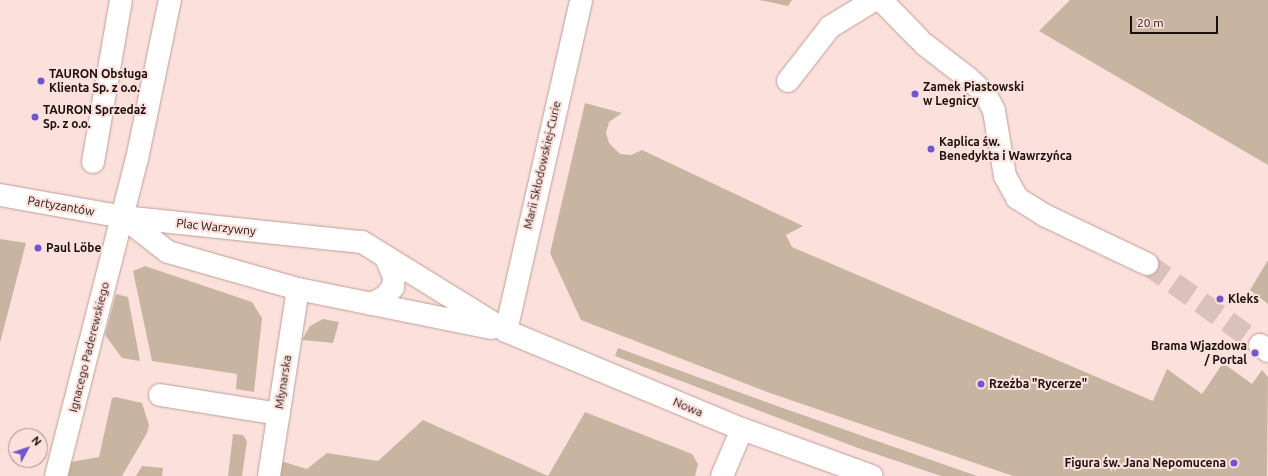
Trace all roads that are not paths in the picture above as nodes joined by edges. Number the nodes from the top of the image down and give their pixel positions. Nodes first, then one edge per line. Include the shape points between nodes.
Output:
1 (121, 0) edge
2 (170, 0) edge
3 (581, 0) edge
4 (874, 0) edge
5 (881, 0) edge
6 (788, 81) dead end
7 (93, 162) dead end
8 (0, 195) edge
9 (123, 217) junction
10 (386, 258) junction
11 (1147, 264) tunnel mouth
12 (298, 289) junction
13 (371, 304) junction
14 (506, 331) junction
15 (160, 395) dead end
16 (278, 414) junction
17 (742, 429) junction
18 (56, 476) edge
19 (269, 476) edge
20 (722, 476) edge
21 (872, 476) edge

1 - 7 street
2 - 9 street
3 - 14 street, Marii Skłodowskiej-Curie
4 - 6 street via 830,27
5 - 11 street via 921,42 986,95 994,112 1005,176 1017,198 1046,216
8 - 9 street, Partyzantów
9 - 10 street, Plac Warzywny via 362,242
9 - 12 street via 168,252
9 - 18 street, Ignacego Paderewskiego
10 - 13 street via 394,276 393,287 385,297
10 - 14 street, Plac Warzywny
12 - 13 street
12 - 16 street, Młynarska
13 - 14 street
14 - 17 street, Nowa
15 - 16 street
16 - 19 street, Młynarska
17 - 20 street
17 - 21 street, Nowa

